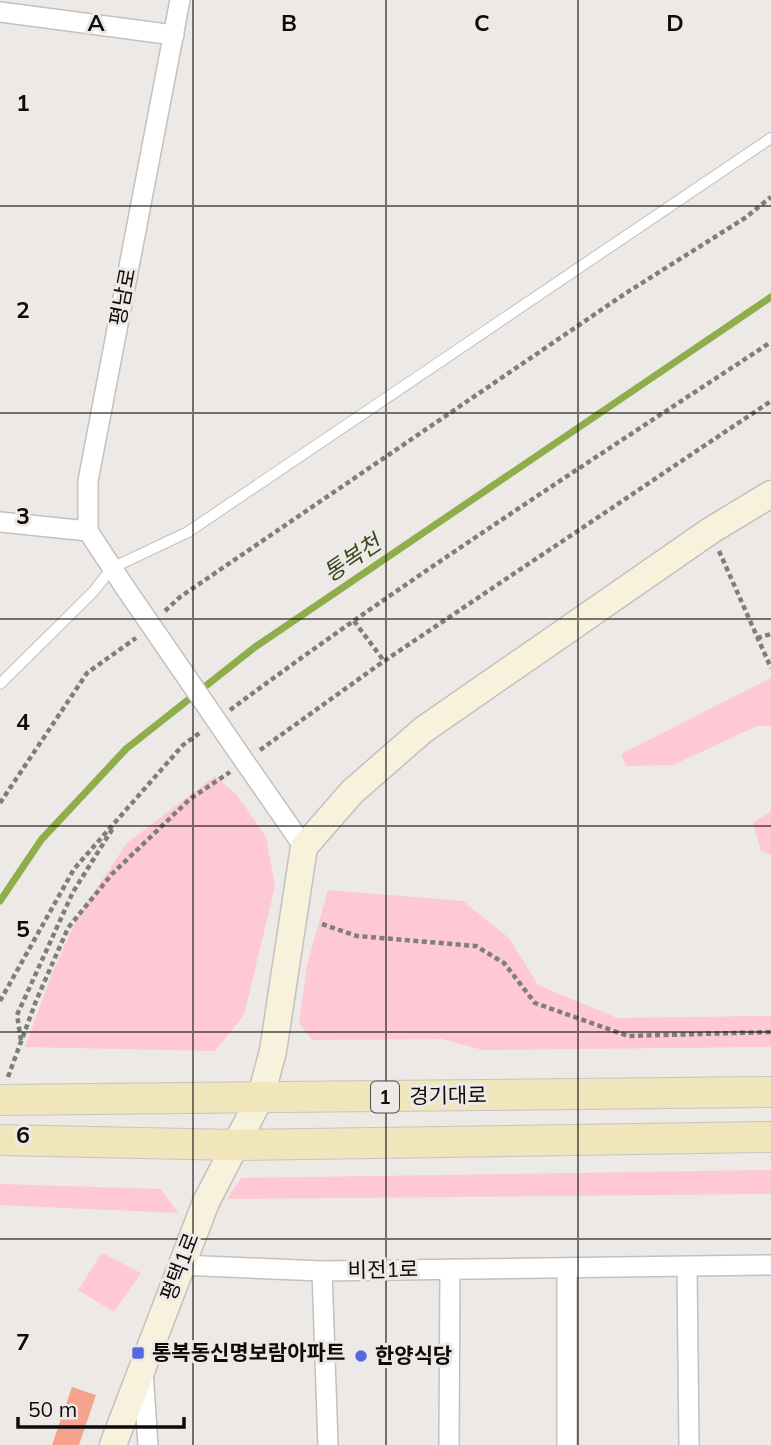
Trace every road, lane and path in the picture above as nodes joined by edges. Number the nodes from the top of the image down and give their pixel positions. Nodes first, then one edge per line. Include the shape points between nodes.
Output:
1 (180, 0) edge
2 (0, 12) edge
3 (174, 35) junction
4 (771, 138) edge
5 (771, 197) edge
6 (771, 342) edge
7 (771, 401) edge
8 (771, 494) edge
9 (0, 522) edge
10 (88, 531) junction
11 (710, 531) junction
12 (112, 568) junction
13 (161, 614) dead end
14 (354, 621) junction
15 (142, 632) dead end
16 (771, 634) edge
17 (757, 638) junction
18 (384, 661) junction
19 (771, 668) edge
20 (0, 684) edge
21 (227, 712) dead end
22 (205, 729) dead end
23 (241, 757) junction
24 (0, 803) edge
25 (121, 815) junction
26 (304, 847) junction
27 (322, 924) dead end
28 (0, 1001) edge
29 (771, 1032) edge
30 (21, 1041) junction
31 (771, 1092) edge
32 (261, 1096) junction
33 (0, 1100) edge
34 (771, 1137) edge
35 (0, 1140) edge
36 (235, 1145) junction
37 (180, 1265) junction
38 (771, 1265) edge
39 (687, 1267) junction
40 (567, 1268) junction
41 (450, 1269) junction
42 (322, 1271) junction
43 (142, 1364) junction
44 (113, 1445) edge
45 (148, 1445) edge
46 (328, 1445) edge
47 (449, 1445) edge
48 (567, 1445) edge
49 (689, 1445) edge

1 - 3 street, 평남로
2 - 3 street
3 - 10 street, 평남로 via 88,481
4 - 12 lane via 188,532
5 - 13 path
6 - 14 path
7 - 18 path
8 - 11 street
9 - 10 street
10 - 12 street
11 - 17 path
11 - 26 street via 423,730 352,792
12 - 20 lane
12 - 23 street, bridge
14 - 18 path
14 - 21 path
15 - 24 path via 87,673
16 - 17 path
17 - 19 path
18 - 23 path
22 - 25 path via 183,745
23 - 26 street
23 - 30 path via 112,874 68,928
25 - 28 path via 74,869
25 - 30 path via 73,892 17,1015
26 - 32 street, 평택1로 via 273,1051
27 - 29 path via 357,936 476,946 504,963 535,1003 628,1036
30 - 33 path
31 - 32 main road, 경기대로 / 1
32 - 33 main road, 경기대로 / 1
32 - 36 street, 평택1로
34 - 36 main road, 1
35 - 36 main road, 1
36 - 37 street, 평택1로
37 - 42 street
37 - 43 street, 평택1로
38 - 39 street, 비전1로
39 - 40 street, 비전1로
39 - 49 street
40 - 41 street, 비전1로
40 - 48 street
41 - 42 street, 비전1로
41 - 47 street
42 - 46 street, 비전1로
43 - 44 street, 평택1로
43 - 45 street

